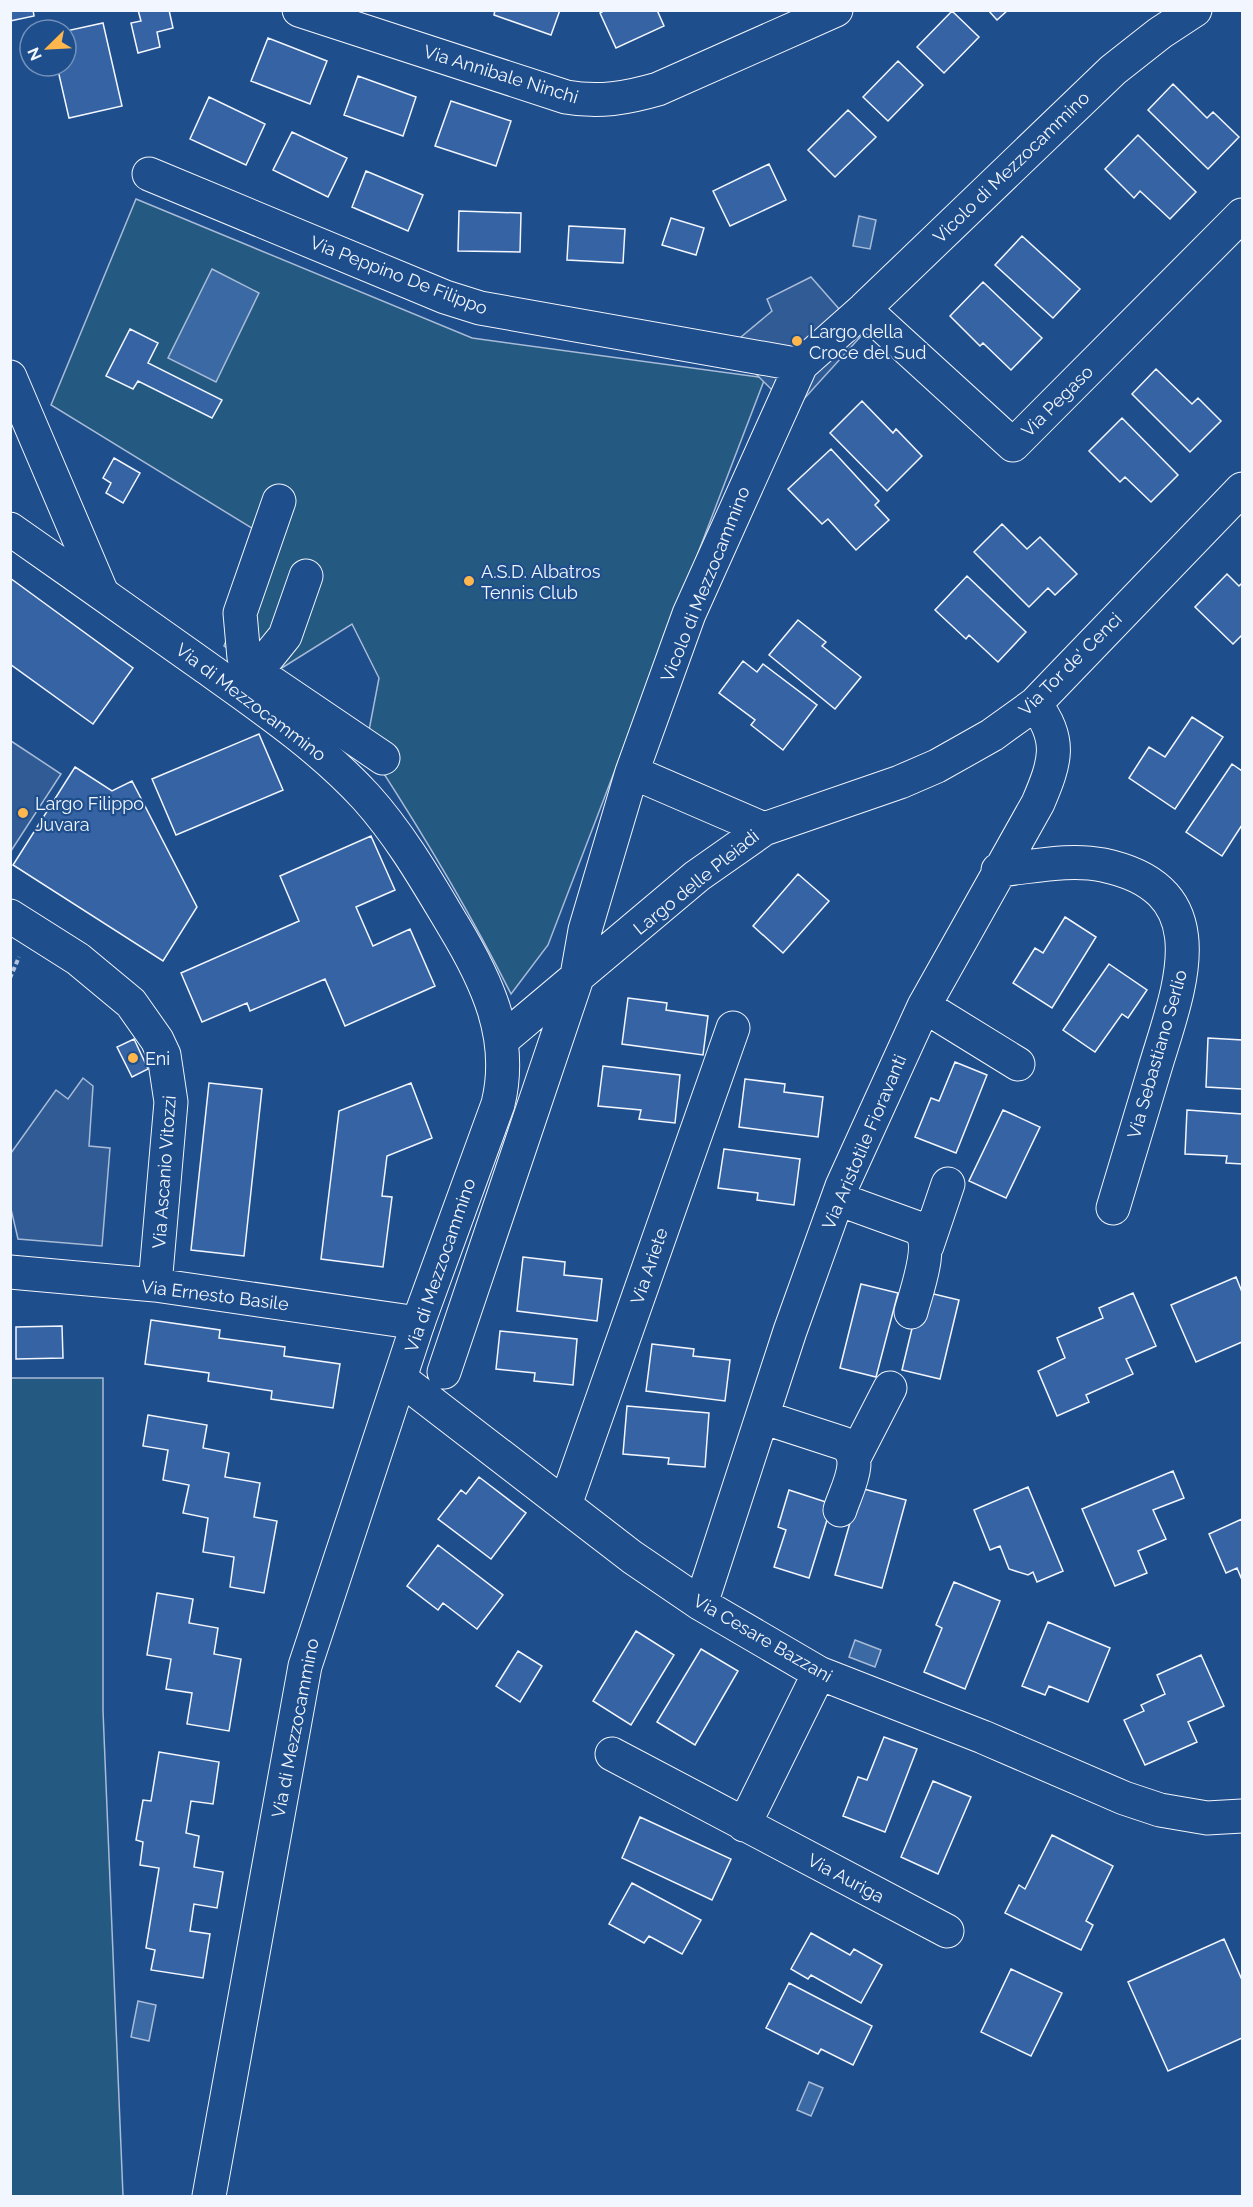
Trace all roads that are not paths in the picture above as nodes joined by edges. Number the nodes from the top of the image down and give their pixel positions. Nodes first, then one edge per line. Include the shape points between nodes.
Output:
1 (299, 10) edge
2 (836, 10) edge
3 (1195, 10) edge
4 (148, 174) dead end
5 (1242, 215) edge
6 (864, 309) junction
7 (801, 365) junction
8 (10, 377) edge
9 (1242, 489) edge
10 (279, 501) dead end
11 (10, 529) edge
12 (306, 576) dead end
13 (102, 593) junction
14 (248, 682) junction
15 (1035, 704) junction
16 (383, 758) dead end
17 (632, 772) junction
18 (764, 829) junction
19 (998, 870) junction
20 (10, 915) edge
21 (576, 981) junction
22 (924, 1006) junction
23 (733, 1028) dead end
24 (502, 1040) junction
25 (1018, 1065) dead end
26 (948, 1184) dead end
27 (838, 1199) junction
28 (1113, 1208) dead end
29 (927, 1246) junction
30 (10, 1272) edge
31 (155, 1284) junction
32 (911, 1312) dead end
33 (418, 1323) junction
34 (444, 1372) dead end
35 (401, 1379) junction
36 (890, 1388) dead end
37 (762, 1417) junction
38 (855, 1456) junction
39 (565, 1505) junction
40 (840, 1510) dead end
41 (701, 1604) junction
42 (819, 1673) junction
43 (612, 1754) dead end
44 (1242, 1815) edge
45 (744, 1825) junction
46 (947, 1931) dead end
47 (209, 2196) edge

1 - 2 street, Via Annibale Ninchi via 566,97 598,100 658,89
3 - 6 street, Vicolo di Mezzocammino via 1113,70
4 - 7 street, Via Peppino De Filippo via 480,308
5 - 6 street, Via Pegaso via 1013,445
6 - 7 street, Vicolo di Mezzocammino
7 - 17 street, Vicolo di Mezzocammino via 689,614
8 - 13 street
9 - 15 street, Via Tor de' Cenci
10 - 14 street via 240,613
11 - 13 street, Via di Mezzocammino
12 - 14 street via 285,636
13 - 14 street, Via di Mezzocammino
14 - 16 street
14 - 24 street, Via di Mezzocammino via 366,797 399,838 473,959 492,1002
15 - 18 street, Via Tor de' Cenci via 992,735 937,766
15 - 19 street, Via Aristotile Fioravanti via 1052,730 1052,764 1038,802
17 - 18 street, Largo delle Pleiadi
17 - 21 street via 585,930
18 - 21 street, Largo delle Pleiadi via 698,876
19 - 22 street, Via Aristotile Fioravanti
19 - 28 street, Via Sebastiano Serlio via 1071,863 1103,865 1150,884 1166,899 1176,918 1182,943 1182,974
20 - 31 street, Via Ascanio Vitozzi via 115,988 149,1027 164,1055 171,1102
21 - 24 street, Largo delle Pleiadi
21 - 34 street, Via di Mezzocammino
22 - 25 street
22 - 27 street, Via Aristotile Fioravanti
23 - 39 street, Via Ariete
24 - 33 street, Via di Mezzocammino via 498,1104
26 - 29 street
27 - 29 street via 918,1228 925,1235
27 - 37 street, Via Aristotile Fioravanti
29 - 32 street
30 - 31 street, Via Ernesto Basile
31 - 33 street, Via Ernesto Basile
33 - 35 street, Via di Mezzocammino
35 - 39 street, Via Cesare Bazzani
35 - 47 street, Via di Mezzocammino via 301,1680
36 - 38 street
37 - 38 street via 843,1443
37 - 41 street, Via Aristotile Fioravanti
38 - 40 street
39 - 41 street, Via Cesare Bazzani
41 - 42 street, Via Cesare Bazzani
42 - 44 street, Via Cesare Bazzani via 1124,1798 1160,1810 1207,1818
42 - 45 street
43 - 45 street, Via Auriga
45 - 46 street, Via Auriga

